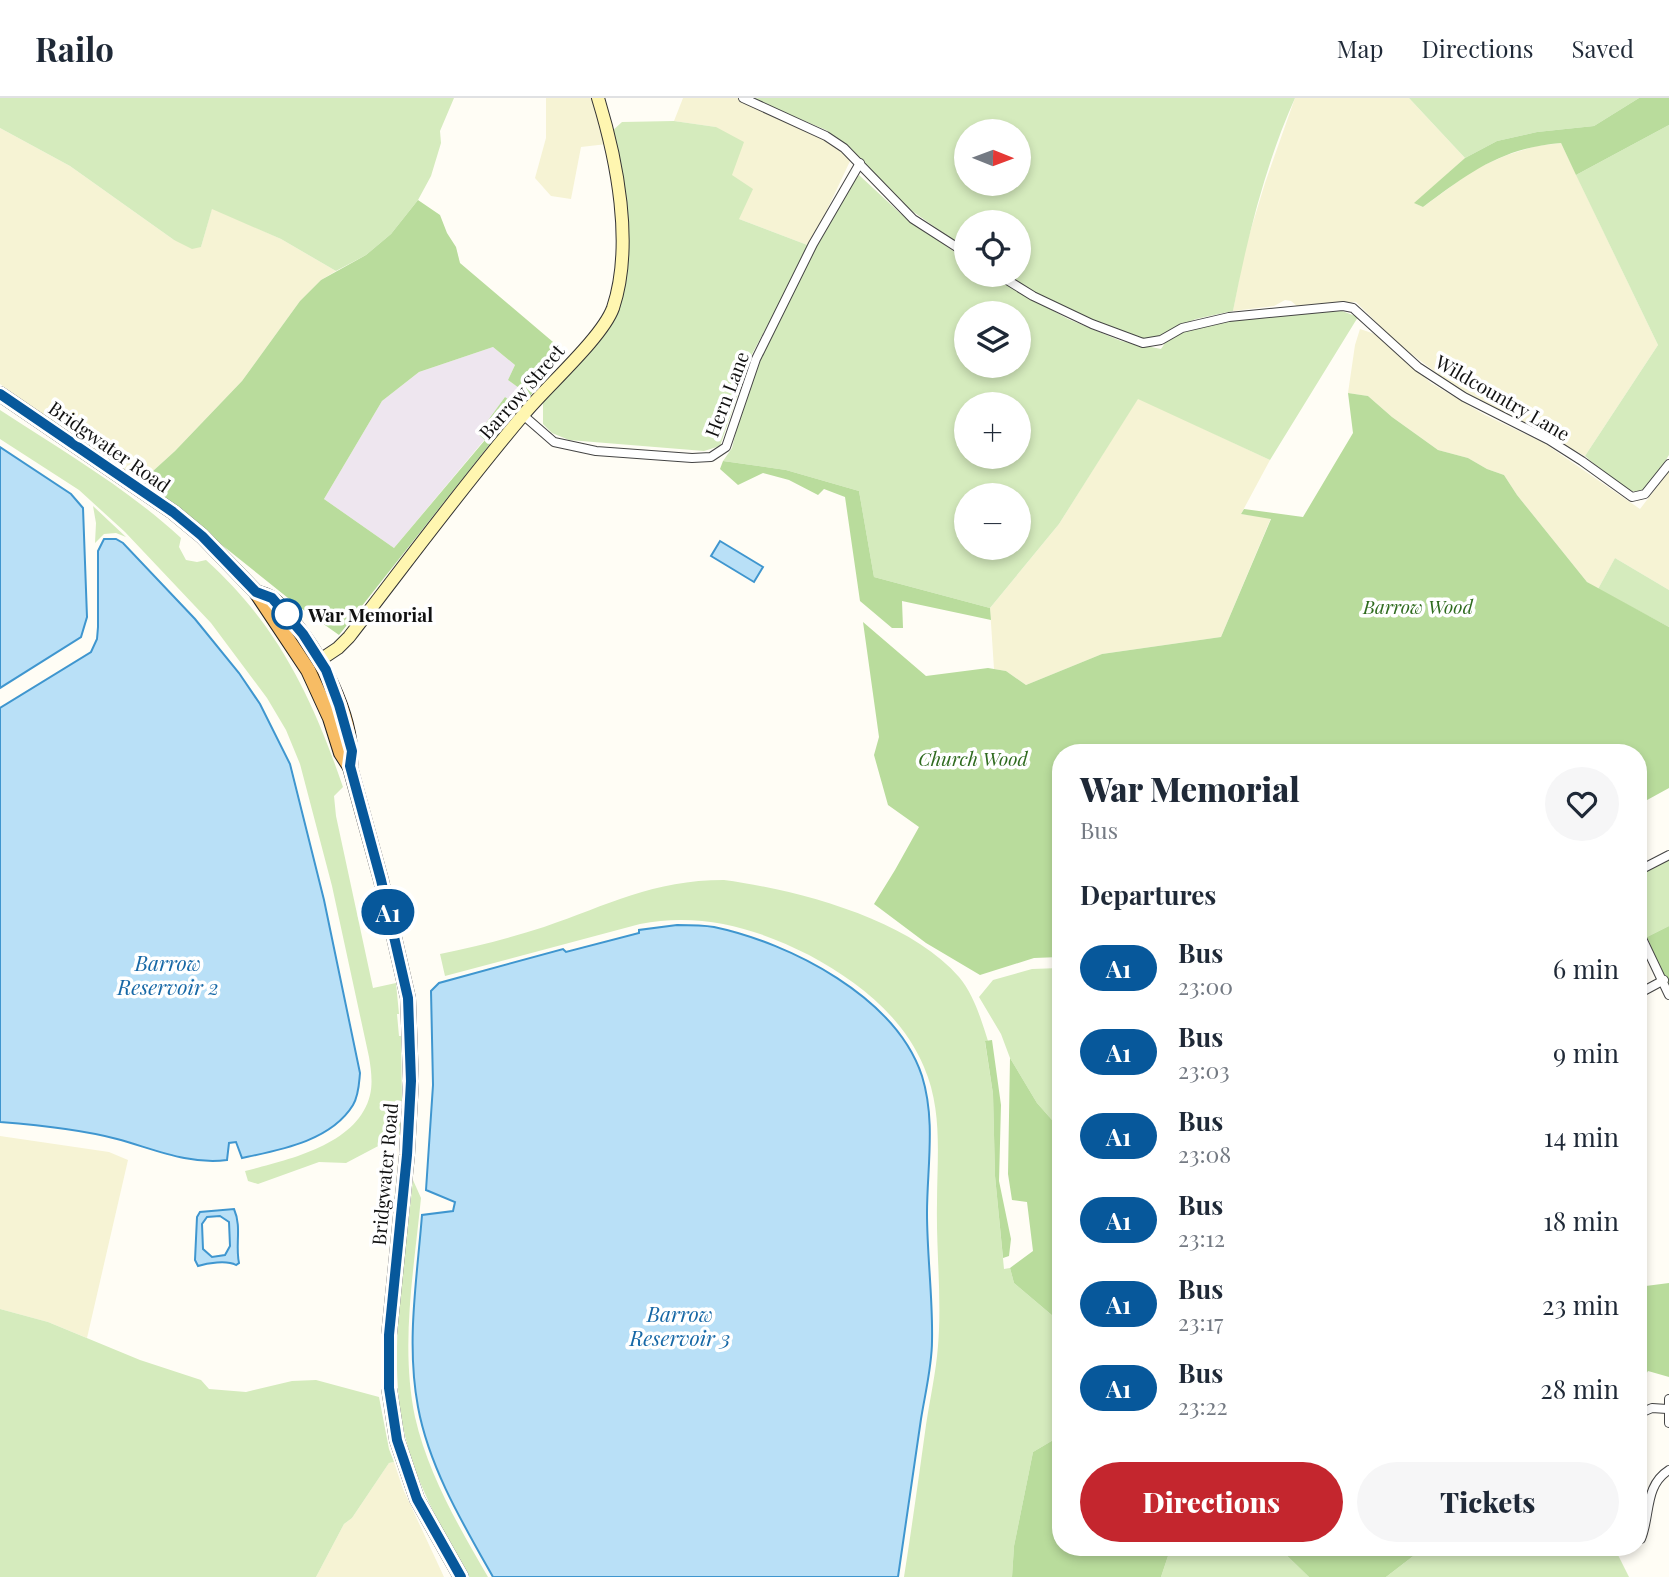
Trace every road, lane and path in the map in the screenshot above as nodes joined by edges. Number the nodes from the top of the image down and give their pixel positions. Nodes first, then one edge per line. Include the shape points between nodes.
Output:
1 (598, 98) edge
2 (743, 98) edge
3 (860, 163) junction
4 (954, 245) edge
5 (1018, 287) edge
6 (0, 394) edge
7 (523, 415) junction
8 (1669, 464) edge
9 (256, 592) junction
10 (264, 606) junction
11 (300, 656) junction
12 (320, 660) junction
13 (321, 698) junction
14 (350, 766) junction
15 (1669, 855) edge
16 (1647, 866) edge
17 (1647, 947) edge
18 (1664, 980) junction
19 (1647, 989) edge
20 (1669, 995) edge
21 (1668, 1404) edge
22 (1647, 1410) edge
23 (1669, 1423) edge
24 (1669, 1470) edge
25 (1647, 1518) edge
26 (461, 1577) edge

1 - 7 main road, Barrow Street via 613,151 620,202 621,257 615,297 607,320 594,337
2 - 3 street via 827,136
3 - 4 street via 913,219
3 - 7 street, Hern Lane via 755,359 726,447 711,457 692,458 596,452 554,442
5 - 8 street, Wildcountry Lane via 1143,343 1229,317 1353,308 1418,367 1464,397 1549,440 1632,497 1645,494
6 - 9 highway, Bridgwater Road via 173,512
7 - 12 main road, Barrow Street via 349,637
9 - 10 highway, Bridgwater Road
9 - 12 highway, Bridgwater Road via 272,598
10 - 11 highway, Bridgwater Road
10 - 13 highway
11 - 12 highway
11 - 13 highway, Bridgwater Road
12 - 13 highway via 314,671
12 - 14 highway, Bridgwater Road via 339,705 352,751
13 - 14 highway, Bridgwater Road
14 - 26 highway, Bridgwater Road via 408,998 411,1081 389,1335 389,1388 397,1440 417,1499
15 - 16 street
17 - 18 street
18 - 19 street
18 - 20 street
21 - 22 street
21 - 23 street
24 - 25 street via 1650,1491

